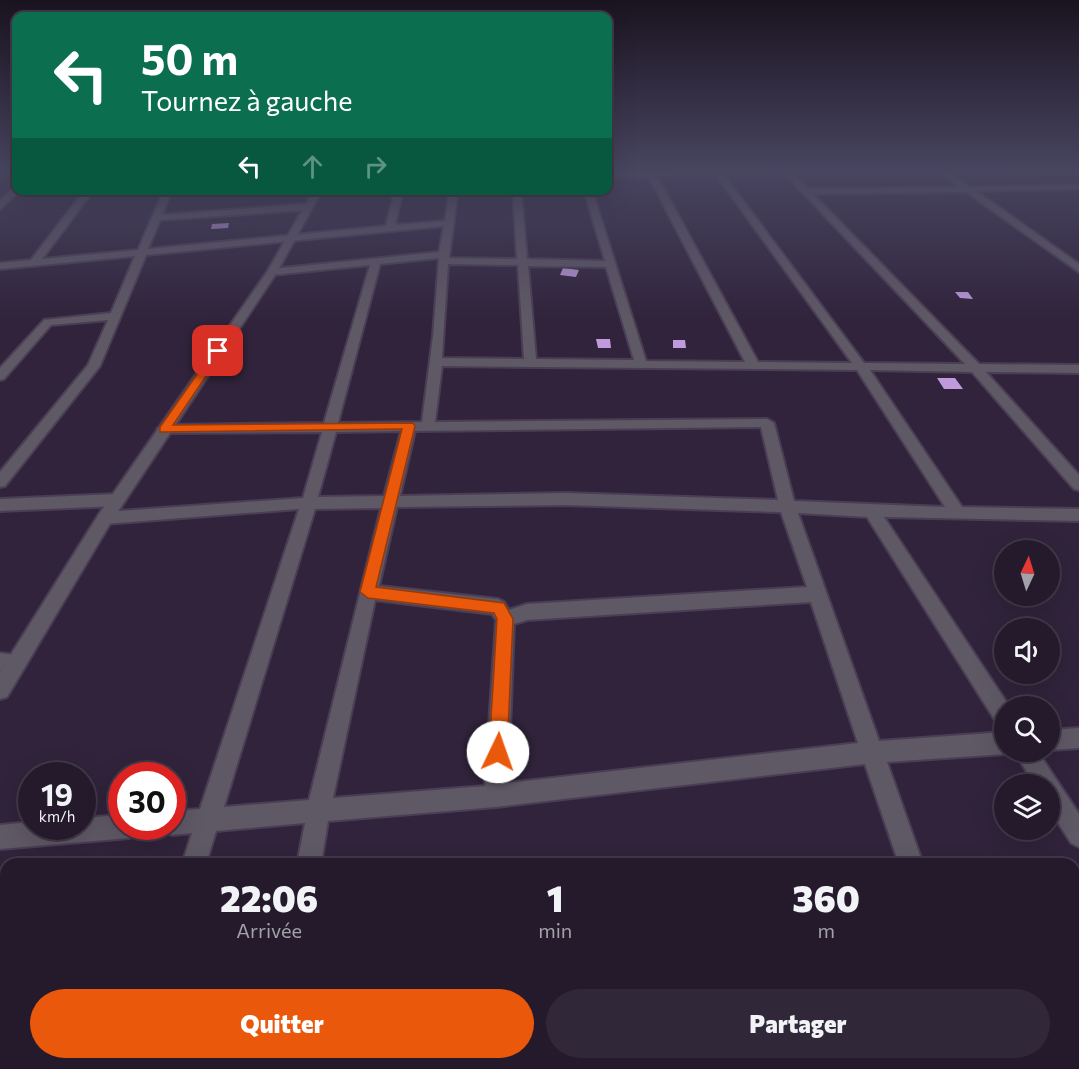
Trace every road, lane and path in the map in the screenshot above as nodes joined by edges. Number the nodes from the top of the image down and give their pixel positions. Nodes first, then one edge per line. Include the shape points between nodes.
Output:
1 (66, 222) edge
2 (155, 222) edge
3 (298, 222) edge
4 (391, 222) edge
5 (520, 222) edge
6 (597, 222) edge
7 (678, 222) edge
8 (755, 222) edge
9 (833, 222) edge
10 (1014, 222) edge
11 (450, 223) joint
12 (390, 228) junction
13 (289, 240) junction
14 (142, 253) junction
15 (444, 258) junction
16 (376, 261) junction
17 (34, 263) junction
18 (523, 264) junction
19 (610, 264) junction
20 (0, 266) edge
21 (1079, 269) edge
22 (272, 272) junction
23 (116, 316) junction
24 (436, 362) junction
25 (530, 362) junction
26 (641, 364) junction
27 (754, 366) junction
28 (861, 367) junction
29 (977, 369) junction
30 (1079, 369) edge
31 (0, 376) edge
32 (332, 426) junction
33 (419, 426) junction
34 (164, 429) junction
35 (0, 482) edge
36 (1079, 485) edge
37 (117, 500) junction
38 (309, 503) junction
39 (391, 503) junction
40 (0, 505) edge
41 (788, 508) junction
42 (872, 511) junction
43 (958, 513) junction
44 (1079, 515) edge
45 (105, 518) junction
46 (368, 592) junction
47 (819, 594) junction
48 (505, 619) junction
49 (8, 662) edge
50 (0, 690) edge
51 (994, 701) edge
52 (1079, 738) edge
53 (1060, 739) edge
54 (994, 744) edge
55 (872, 752) junction
56 (496, 796) junction
57 (1060, 805) edge
58 (318, 812) junction
59 (207, 820) junction
60 (186, 822) edge
61 (108, 828) edge
62 (1079, 835) edge
63 (0, 837) edge
64 (196, 858) edge
65 (310, 858) edge
66 (909, 858) edge

1 - 17 street
2 - 14 street
3 - 13 street
4 - 12 street
5 - 18 street
6 - 19 street
7 - 27 street
8 - 28 street
9 - 29 street
10 - 21 street
11 - 12 street
11 - 15 street
12 - 13 street
13 - 14 street
13 - 22 street
14 - 17 street
14 - 23 street
15 - 16 street
15 - 18 street
15 - 24 street
16 - 22 street
16 - 32 street
17 - 20 street
18 - 19 street
18 - 25 street
19 - 26 street
22 - 34 street
23 - 31 street via 48,322
23 - 35 street via 94,366
24 - 25 street
24 - 33 street
25 - 26 street
26 - 27 street
27 - 28 street
28 - 29 street
28 - 43 street
29 - 30 street
29 - 36 street
32 - 33 street
32 - 34 street
32 - 38 street
33 - 39 street
33 - 41 street via 767,423
34 - 37 street
37 - 40 street
37 - 45 street
38 - 39 street
38 - 45 street
38 - 59 street
39 - 41 street via 565,499
39 - 46 street
41 - 42 street
41 - 47 street
42 - 43 street
42 - 51 street
43 - 44 street
45 - 49 street
46 - 48 street via 498,607
46 - 58 street
47 - 48 street via 527,612
47 - 55 street
48 - 56 street
49 - 50 street
52 - 53 street
54 - 55 street
55 - 56 street
55 - 66 street
56 - 58 street
57 - 62 street
58 - 59 street
58 - 65 street
59 - 60 street
59 - 64 street
61 - 63 street

